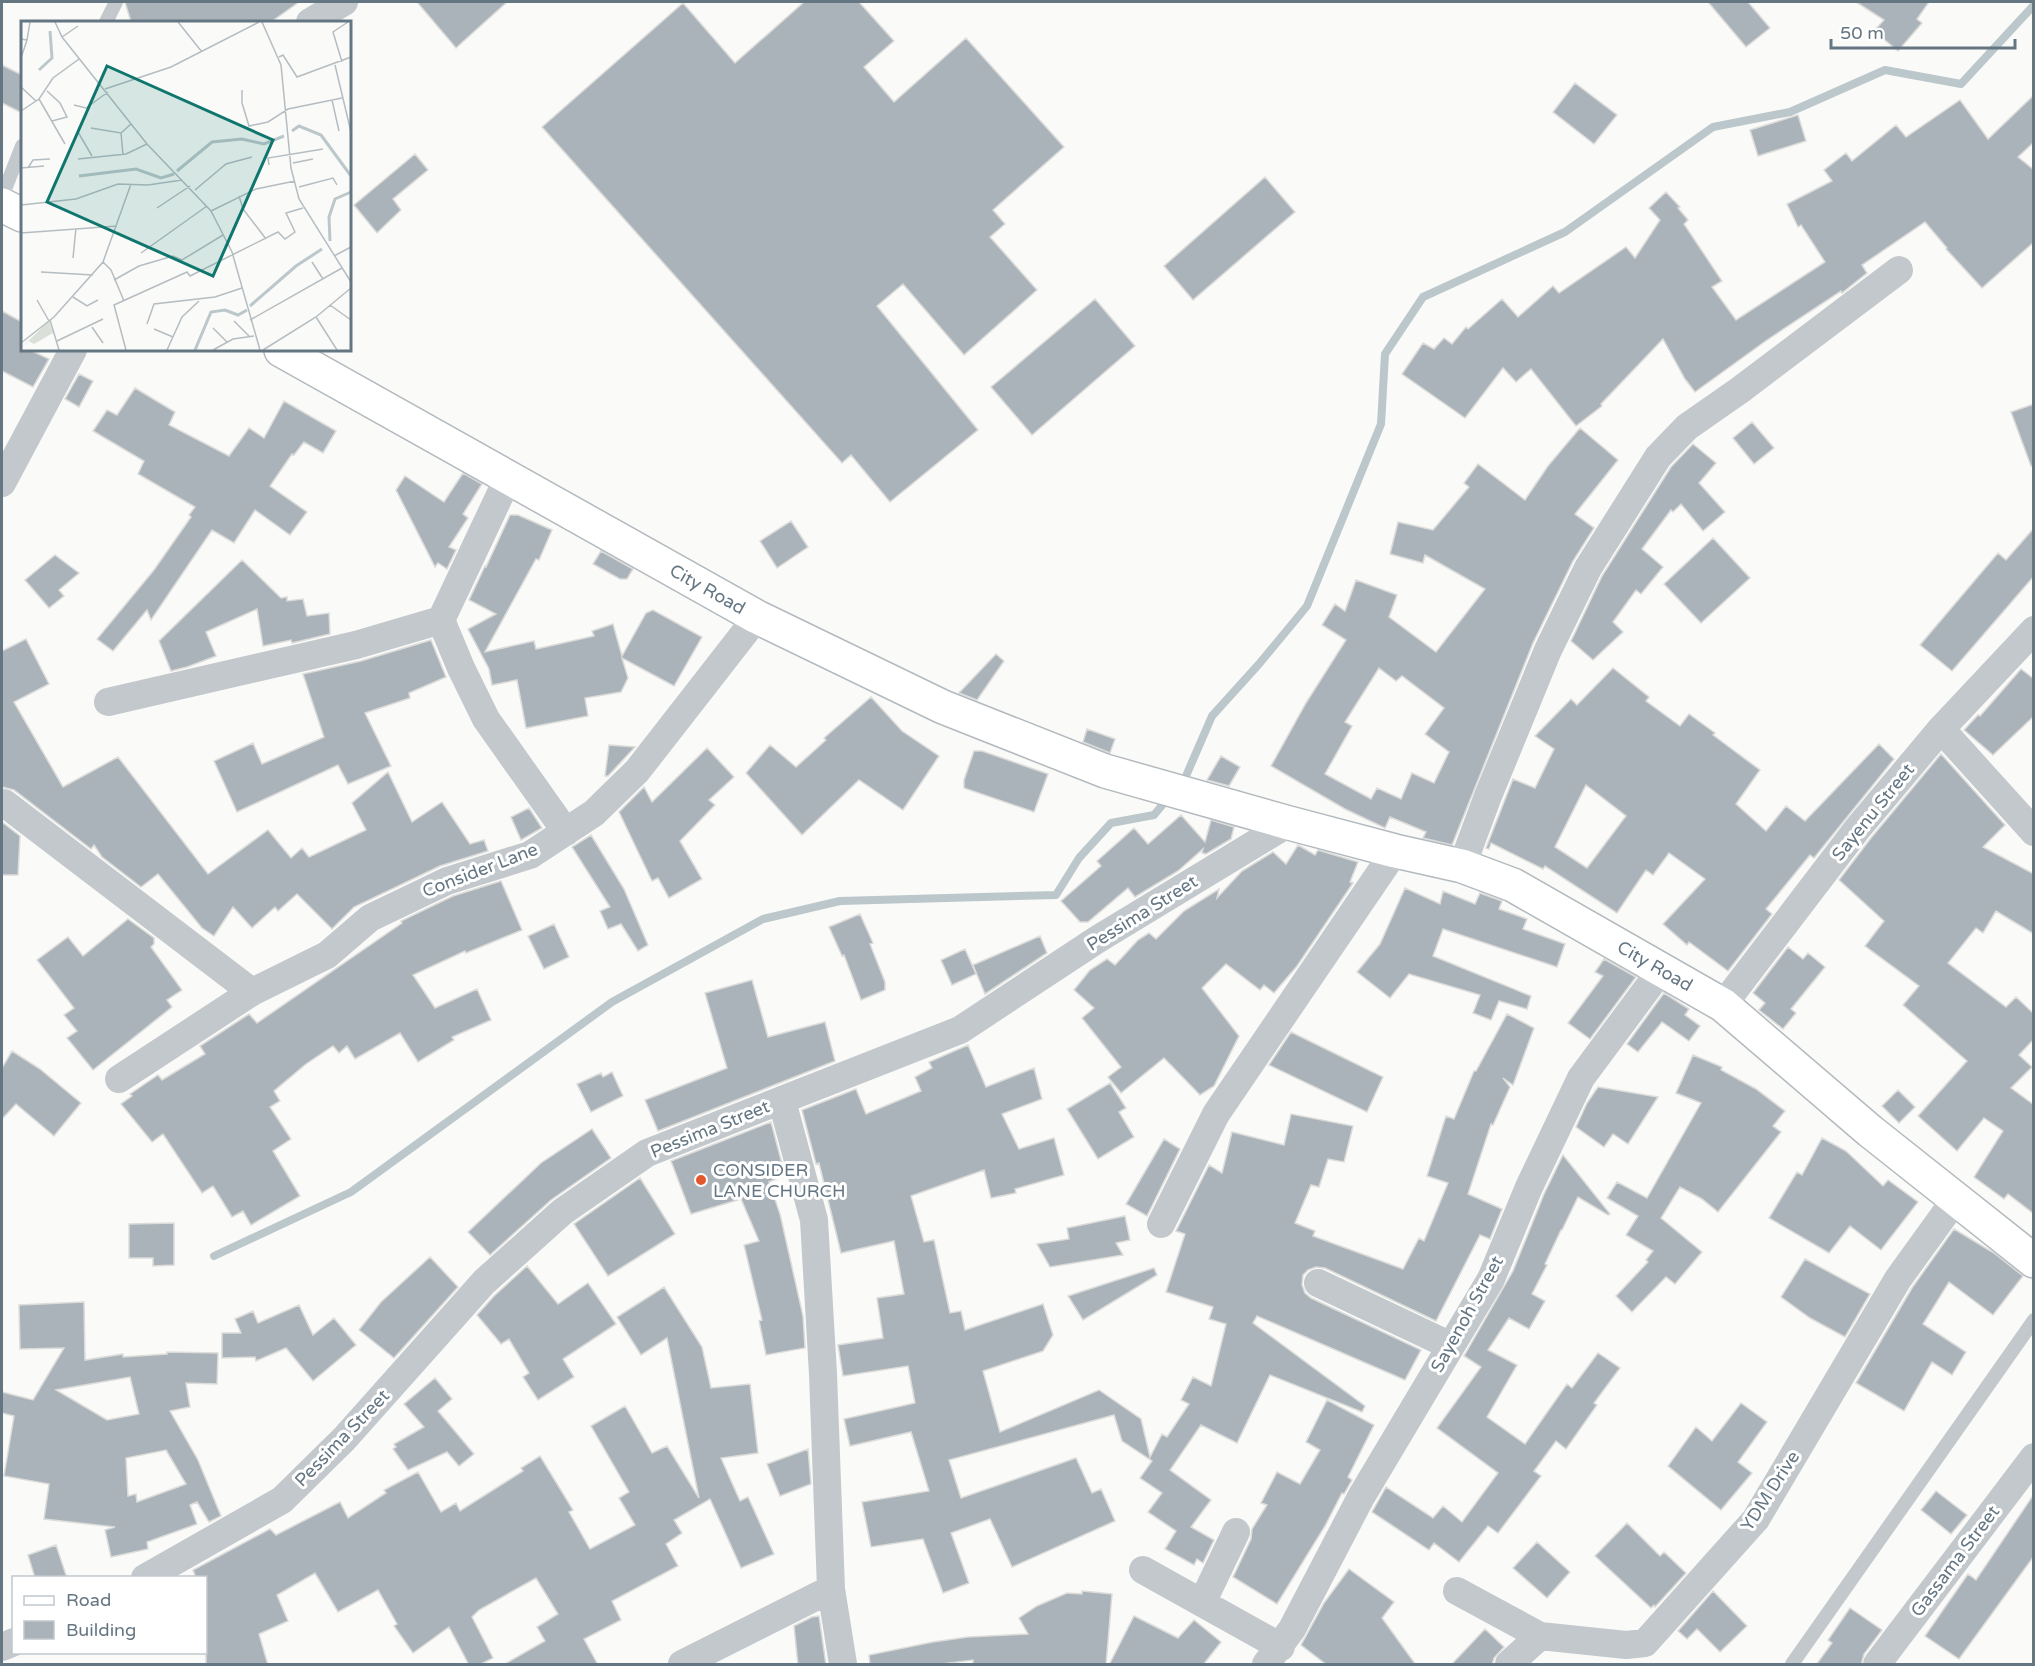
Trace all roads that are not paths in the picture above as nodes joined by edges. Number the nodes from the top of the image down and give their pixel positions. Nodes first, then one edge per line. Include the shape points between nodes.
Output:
1 (116, 2) edge
2 (344, 2) edge
3 (106, 21) edge
4 (312, 21) edge
5 (21, 149) edge
6 (2, 197) edge
7 (2, 205) edge
8 (21, 214) edge
9 (1899, 270) dead end
10 (72, 351) edge
11 (284, 351) edge
12 (508, 478) junction
13 (2, 483) edge
14 (757, 616) junction
15 (441, 620) junction
16 (2034, 630) edge
17 (108, 702) dead end
18 (1941, 729) junction
19 (4, 803) dead end
20 (1289, 823) junction
21 (566, 832) junction
22 (2034, 832) edge
23 (1395, 851) junction
24 (1462, 866) junction
25 (1662, 970) junction
26 (252, 992) junction
27 (1723, 1005) junction
28 (119, 1079) dead end
29 (782, 1101) junction
30 (1955, 1200) junction
31 (1161, 1224) dead end
32 (2034, 1261) edge
33 (1318, 1283) dead end
34 (2034, 1320) edge
35 (1451, 1346) junction
36 (2034, 1457) edge
37 (1236, 1533) dead end
38 (1143, 1570) dead end
39 (149, 1576) edge
40 (831, 1589) junction
41 (1457, 1592) dead end
42 (1202, 1603) junction
43 (1540, 1636) junction
44 (1280, 1647) edge
45 (681, 1665) edge
46 (843, 1665) edge
47 (1509, 1665) edge
48 (1792, 1665) edge
49 (1877, 1665) edge

1 - 3 lane
2 - 4 street
5 - 6 lane
7 - 8 main road
9 - 24 street via 1687,427 1658,457 1587,568 1548,650
10 - 13 street
11 - 12 main road, City Road
12 - 14 main road, City Road
12 - 15 street
14 - 20 main road, City Road via 943,707 1105,771
14 - 21 street, Consider Lane via 637,771 594,813
15 - 17 street via 356,645
15 - 21 street via 486,719
16 - 18 street, Sayenu Street
18 - 22 street
18 - 27 street, Sayenu Street via 1858,828
19 - 26 street
20 - 23 main road, City Road
20 - 29 street, Pessima Street via 1098,939 960,1030
21 - 26 street, Consider Lane via 530,855 447,881 370,918 327,956
23 - 24 main road, City Road
23 - 31 street via 1216,1114
24 - 25 main road, City Road via 1513,885
25 - 27 main road, City Road
25 - 35 street, Sayenoh Street via 1581,1078 1491,1279
26 - 28 street, Consider Lane
27 - 30 main road, City Road
29 - 39 street, Pessima Street via 647,1153 562,1212 484,1282 344,1439 282,1500
29 - 40 street via 813,1220
30 - 32 main road, City Road
30 - 43 street, YDM Drive via 1898,1279 1756,1519 1645,1643 1626,1645
33 - 35 street
34 - 48 lane
35 - 44 street, Sayenoh Street via 1361,1497
36 - 49 street, Gassama Street
37 - 42 street
38 - 42 street
40 - 45 street
40 - 46 street
41 - 43 street
42 - 44 street
43 - 47 street

